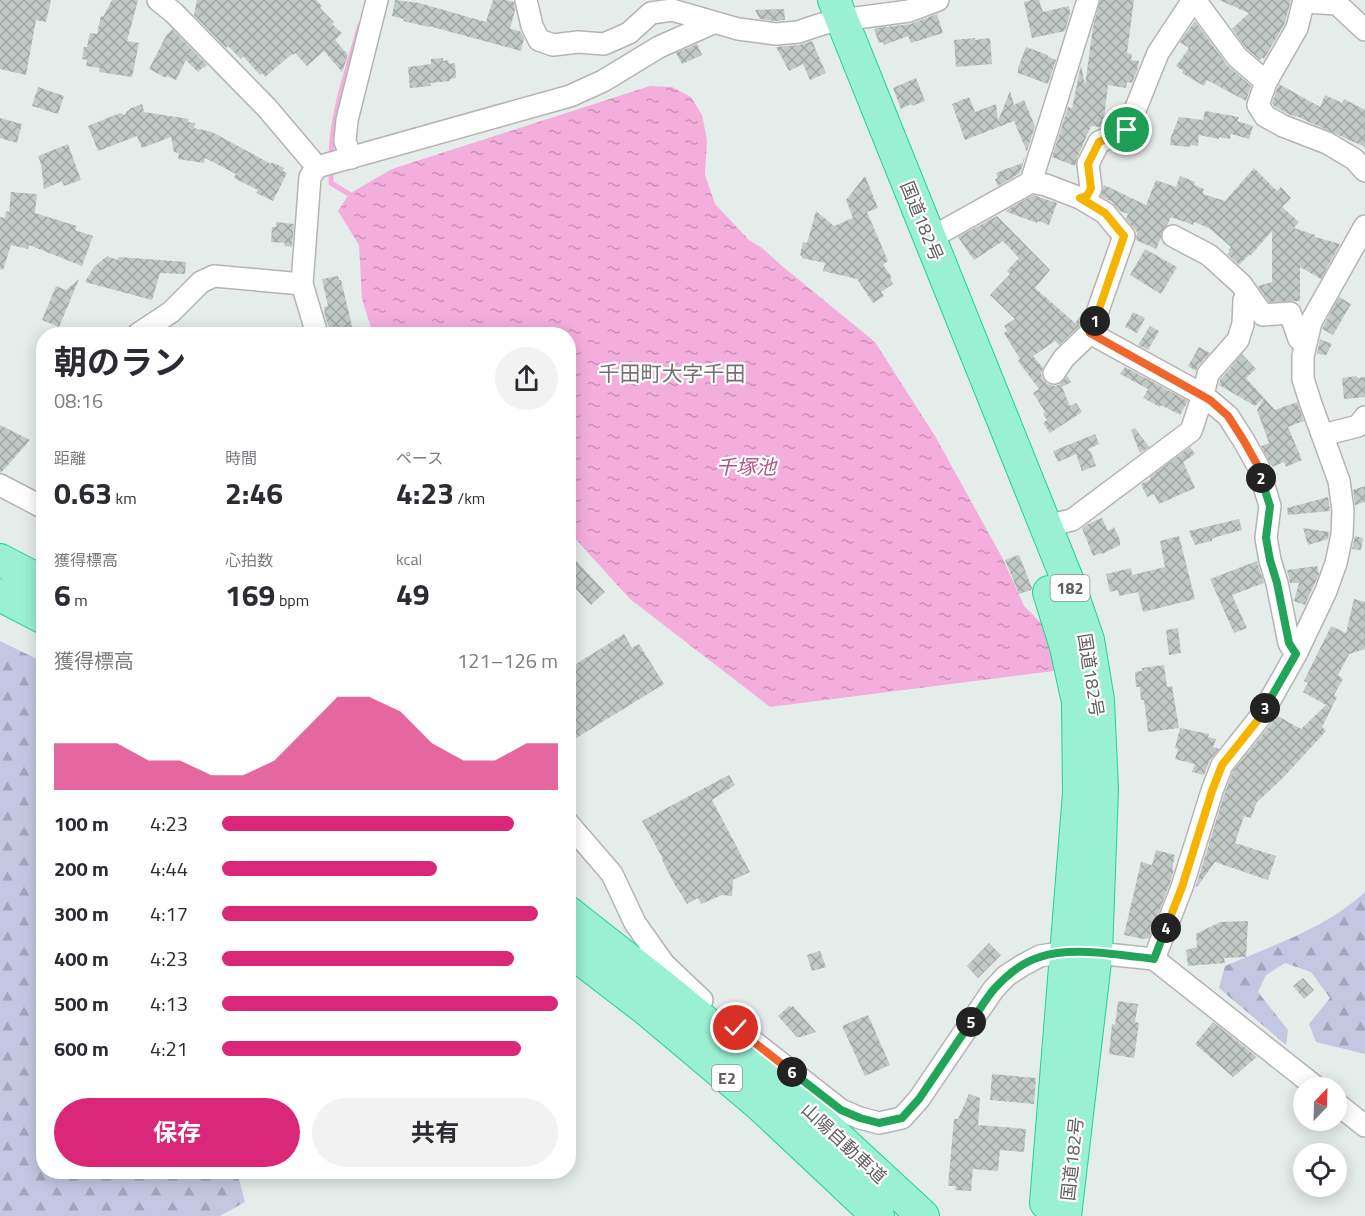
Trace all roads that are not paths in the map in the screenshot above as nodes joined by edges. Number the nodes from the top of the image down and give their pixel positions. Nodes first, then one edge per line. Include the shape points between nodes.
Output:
1 (377, 0) edge
2 (526, 0) edge
3 (938, 0) edge
4 (1088, 0) edge
5 (1193, 0) edge
6 (1304, 1) edge
7 (170, 4) edge
8 (827, 11) edge
9 (713, 23) junction
10 (1365, 30) edge
11 (1266, 82) junction
12 (332, 163) junction
13 (1365, 171) edge
14 (1031, 182) junction
15 (1080, 198) junction
16 (1365, 226) edge
17 (1173, 236) dead end
18 (929, 239) junction
19 (302, 284) junction
20 (1249, 296) junction
21 (148, 327) edge
22 (314, 327) edge
23 (1090, 333) junction
24 (1305, 343) junction
25 (1054, 373) dead end
26 (1203, 395) junction
27 (1365, 417) edge
28 (1323, 435) junction
29 (0, 485) edge
30 (36, 500) edge
31 (1045, 526) junction
32 (0, 560) edge
33 (36, 579) edge
34 (0, 595) edge
35 (36, 614) edge
36 (1296, 654) junction
37 (576, 832) edge
38 (576, 930) edge
39 (576, 931) edge
40 (1081, 953) junction
41 (1154, 959) junction
42 (1303, 1077) edge
43 (1347, 1112) edge
44 (1365, 1126) edge
45 (878, 1216) edge
46 (923, 1216) edge
47 (1045, 1216) edge
48 (1065, 1216) edge

1 - 12 street via 345,141
2 - 9 street via 539,40 553,45 604,44 629,33 651,13 672,10
3 - 8 street via 909,10
4 - 14 street
5 - 11 street via 1237,57
5 - 15 street via 1158,53 1127,130 1099,142 1088,164 1091,188 1087,196
6 - 10 street via 1337,4
6 - 11 street via 1297,28
7 - 12 street via 267,108
8 - 9 street via 798,32 776,34
8 - 18 highway, 国道182号 / 182
8 - 40 highway, 国道182号 / 182 via 1047,585 1066,647 1078,702
9 - 12 street via 659,47 570,96
11 - 13 street via 1258,105 1265,116 1327,143 1354,159
12 - 19 street via 310,177
14 - 15 street
14 - 18 street
15 - 23 street via 1105,213 1124,236
16 - 24 street via 1311,322
17 - 20 street via 1209,255
18 - 31 highway, 国道182号 / 182
19 - 21 street via 214,276 201,282 171,312
19 - 22 street
20 - 24 street via 1263,315 1290,313 1299,339
20 - 26 street via 1244,300 1238,340 1208,374
23 - 25 street
23 - 26 street
24 - 28 street via 1303,379
26 - 31 street via 1191,431 1072,520
26 - 36 street via 1228,416 1258,466 1270,506 1268,549 1289,643
27 - 28 street via 1358,426
28 - 36 street via 1339,481 1342,536 1326,591
29 - 30 street
31 - 40 highway, 国道182号 / 182 via 1088,640 1098,700 1102,789
32 - 33 highway
34 - 35 highway
36 - 41 street via 1261,716 1222,765
37 - 40 street via 612,874 635,922 664,964 691,991 841,1110 879,1123 902,1118 919,1099 1006,976 1040,956
38 - 46 highway, 山陽自動車道 / E2 via 667,990 778,1082
39 - 45 highway, 山陽自動車道 / E2 via 646,1010 759,1105
40 - 41 street
40 - 47 highway, 国道182号 / 182
40 - 48 highway, 国道182号 / 182
41 - 42 street
43 - 44 street

